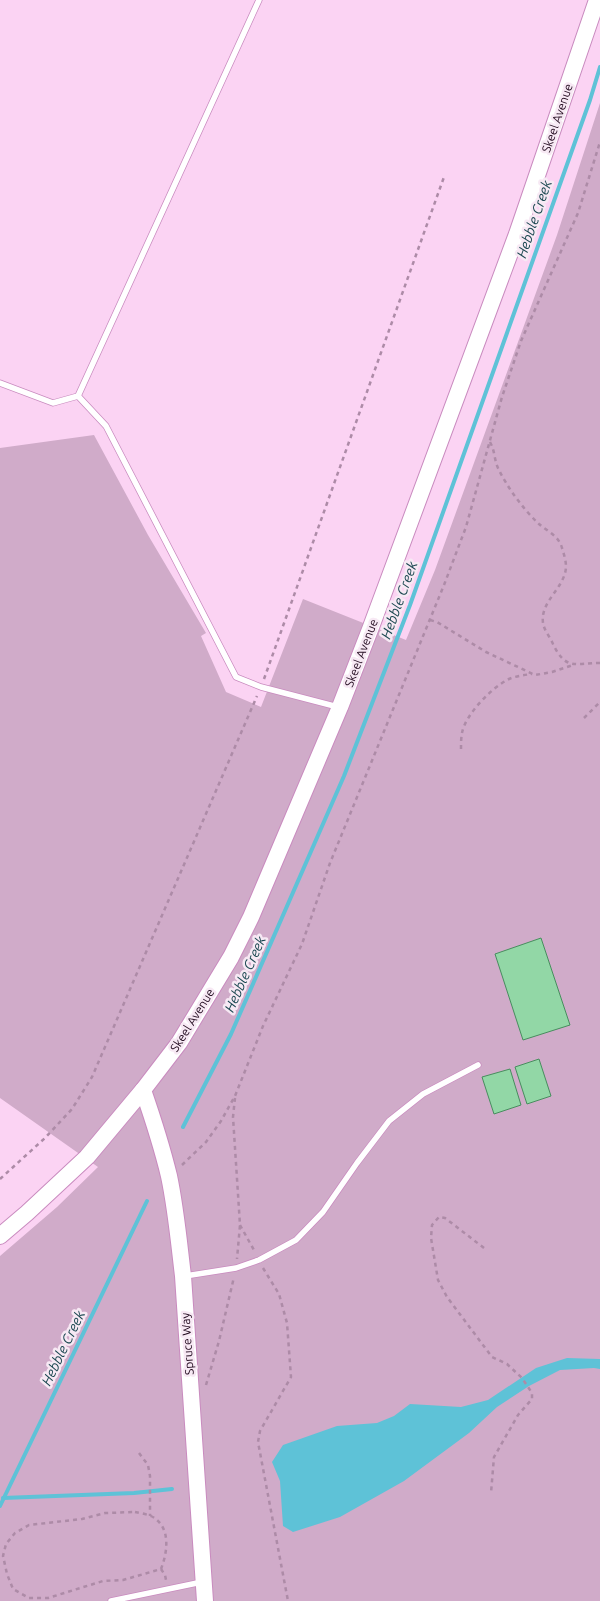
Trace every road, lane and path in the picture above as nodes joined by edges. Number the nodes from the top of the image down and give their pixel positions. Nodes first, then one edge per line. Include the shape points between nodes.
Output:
1 (259, 0) edge
2 (597, 0) edge
3 (600, 142) edge
4 (0, 383) edge
5 (78, 396) junction
6 (490, 442) junction
7 (430, 620) junction
8 (600, 663) edge
9 (574, 665) junction
10 (533, 674) junction
11 (600, 702) edge
12 (340, 708) junction
13 (584, 718) dead end
14 (461, 749) dead end
15 (478, 1065) dead end
16 (143, 1090) junction
17 (169, 1177) junction
18 (240, 1225) dead end
19 (0, 1236) edge
20 (484, 1248) dead end
21 (259, 1260) junction
22 (183, 1276) junction
23 (139, 1453) dead end
24 (491, 1493) dead end
25 (150, 1516) junction
26 (1, 1556) edge
27 (204, 1581) junction
28 (111, 1601) edge
29 (205, 1601) edge
30 (288, 1601) edge

1 - 5 lane
2 - 12 street, Skeel Avenue via 517,234
3 - 6 path via 578,213 521,341
4 - 5 lane via 53,403
5 - 12 lane via 106,426 236,677
6 - 7 path via 466,527
6 - 9 path via 498,467 515,495 560,543 566,567 544,611 543,625 561,658
7 - 10 path
7 - 17 path via 330,863 302,944 263,1026 235,1096 206,1142
8 - 9 path
9 - 10 path
10 - 14 path via 510,678 489,694 466,723
11 - 13 path
12 - 16 street, Skeel Avenue via 231,957 179,1043
15 - 21 lane via 423,1094 389,1121 323,1212 296,1240
16 - 17 street, Spruce Way
16 - 19 street, Skeel Avenue via 87,1157
17 - 22 street, Spruce Way
18 - 21 path
20 - 24 path via 445,1218 439,1217 432,1225 435,1268 447,1297 492,1357 507,1364 532,1393 532,1399 518,1415 494,1457
21 - 22 lane via 236,1268
21 - 30 path via 279,1294 287,1323 291,1377 260,1431 258,1442
22 - 27 street, Spruce Way
23 - 25 path via 148,1465 150,1476
25 - 26 path via 135,1512 105,1513 28,1525 15,1533
25 - 26 path via 162,1525 166,1540 161,1569 149,1574 102,1581 48,1598 29,1598 13,1589
27 - 28 lane
27 - 29 street, Spruce Way

